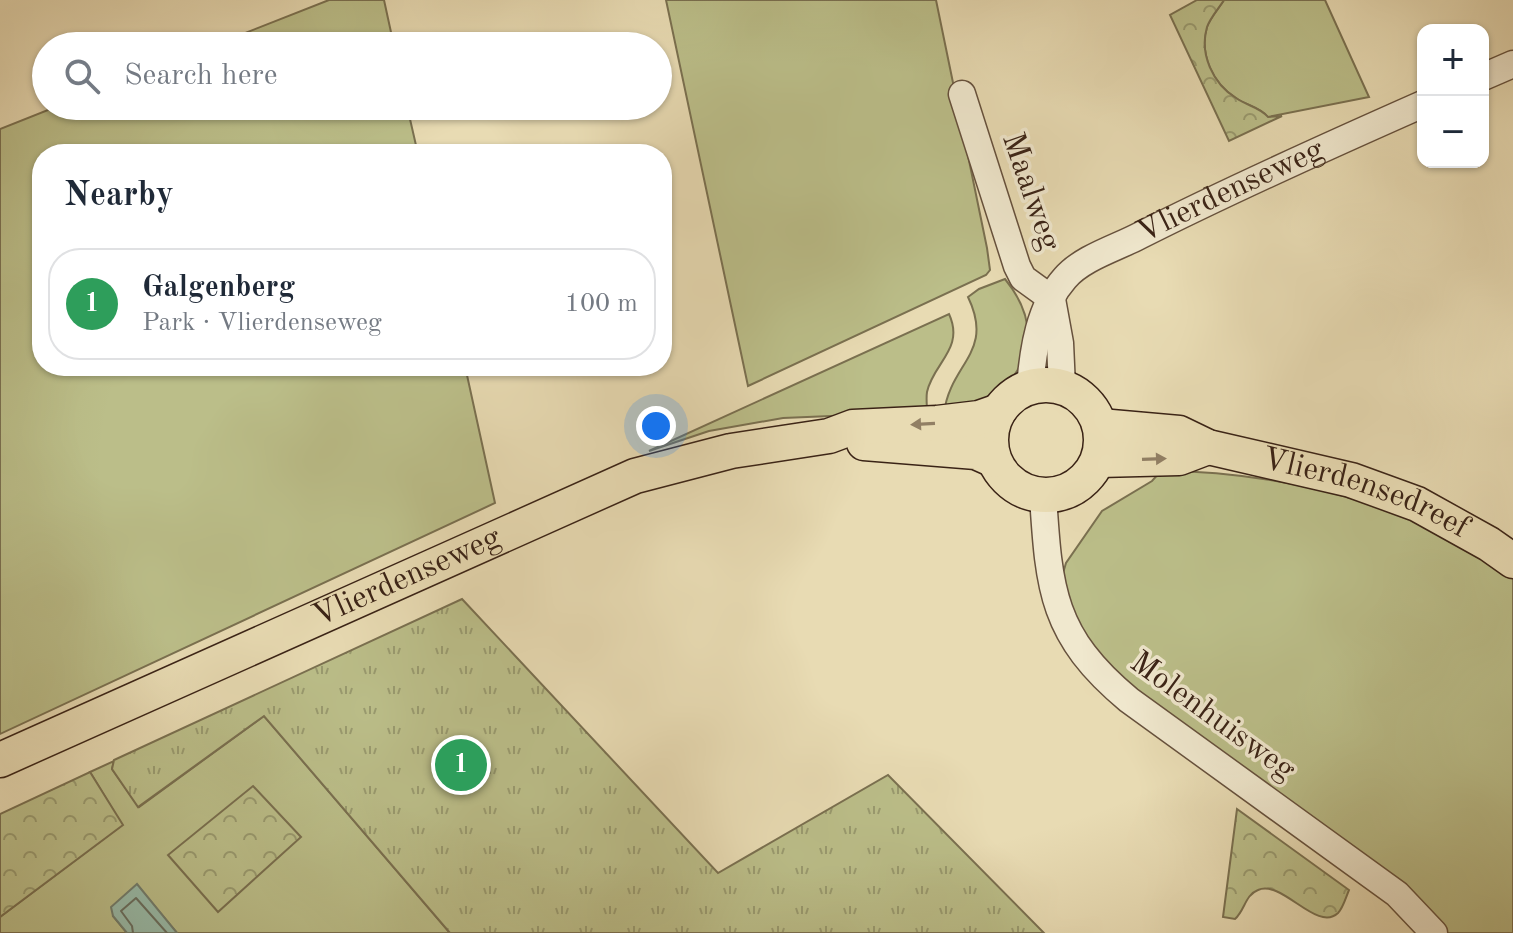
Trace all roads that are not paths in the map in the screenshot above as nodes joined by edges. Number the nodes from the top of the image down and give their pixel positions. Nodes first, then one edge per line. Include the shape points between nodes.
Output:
1 (1513, 64) edge
2 (1489, 74) edge
3 (962, 94) dead end
4 (1417, 107) edge
5 (1052, 299) junction
6 (1046, 387) junction
7 (999, 411) junction
8 (829, 436) junction
9 (1099, 443) junction
10 (994, 460) junction
11 (1043, 496) junction
12 (1513, 561) edge
13 (0, 760) edge
14 (1434, 933) edge

1 - 2 street
3 - 5 street, Maalweg via 1017,266 1023,278
4 - 5 street, Vlierdenseweg via 1075,268
5 - 6 street via 1060,343
6 - 7 main road via 1016,394
6 - 9 main road via 1078,395 1091,408
7 -> 8 main road, Vlierdenseweg via 937,423 853,427
7 - 10 main road via 991,436
8 - 10 main road, Vlierdenseweg via 976,452
8 - 13 main road, Vlierdenseweg via 731,451 635,476
9 - 11 main road via 1087,479
9 - 12 main road, Vlierdensedreef via 1179,458 1208,447 1351,480 1404,499
10 - 11 main road via 1011,483
11 - 14 street, Molenhuisweg via 1057,609 1073,642 1100,677 1397,894

